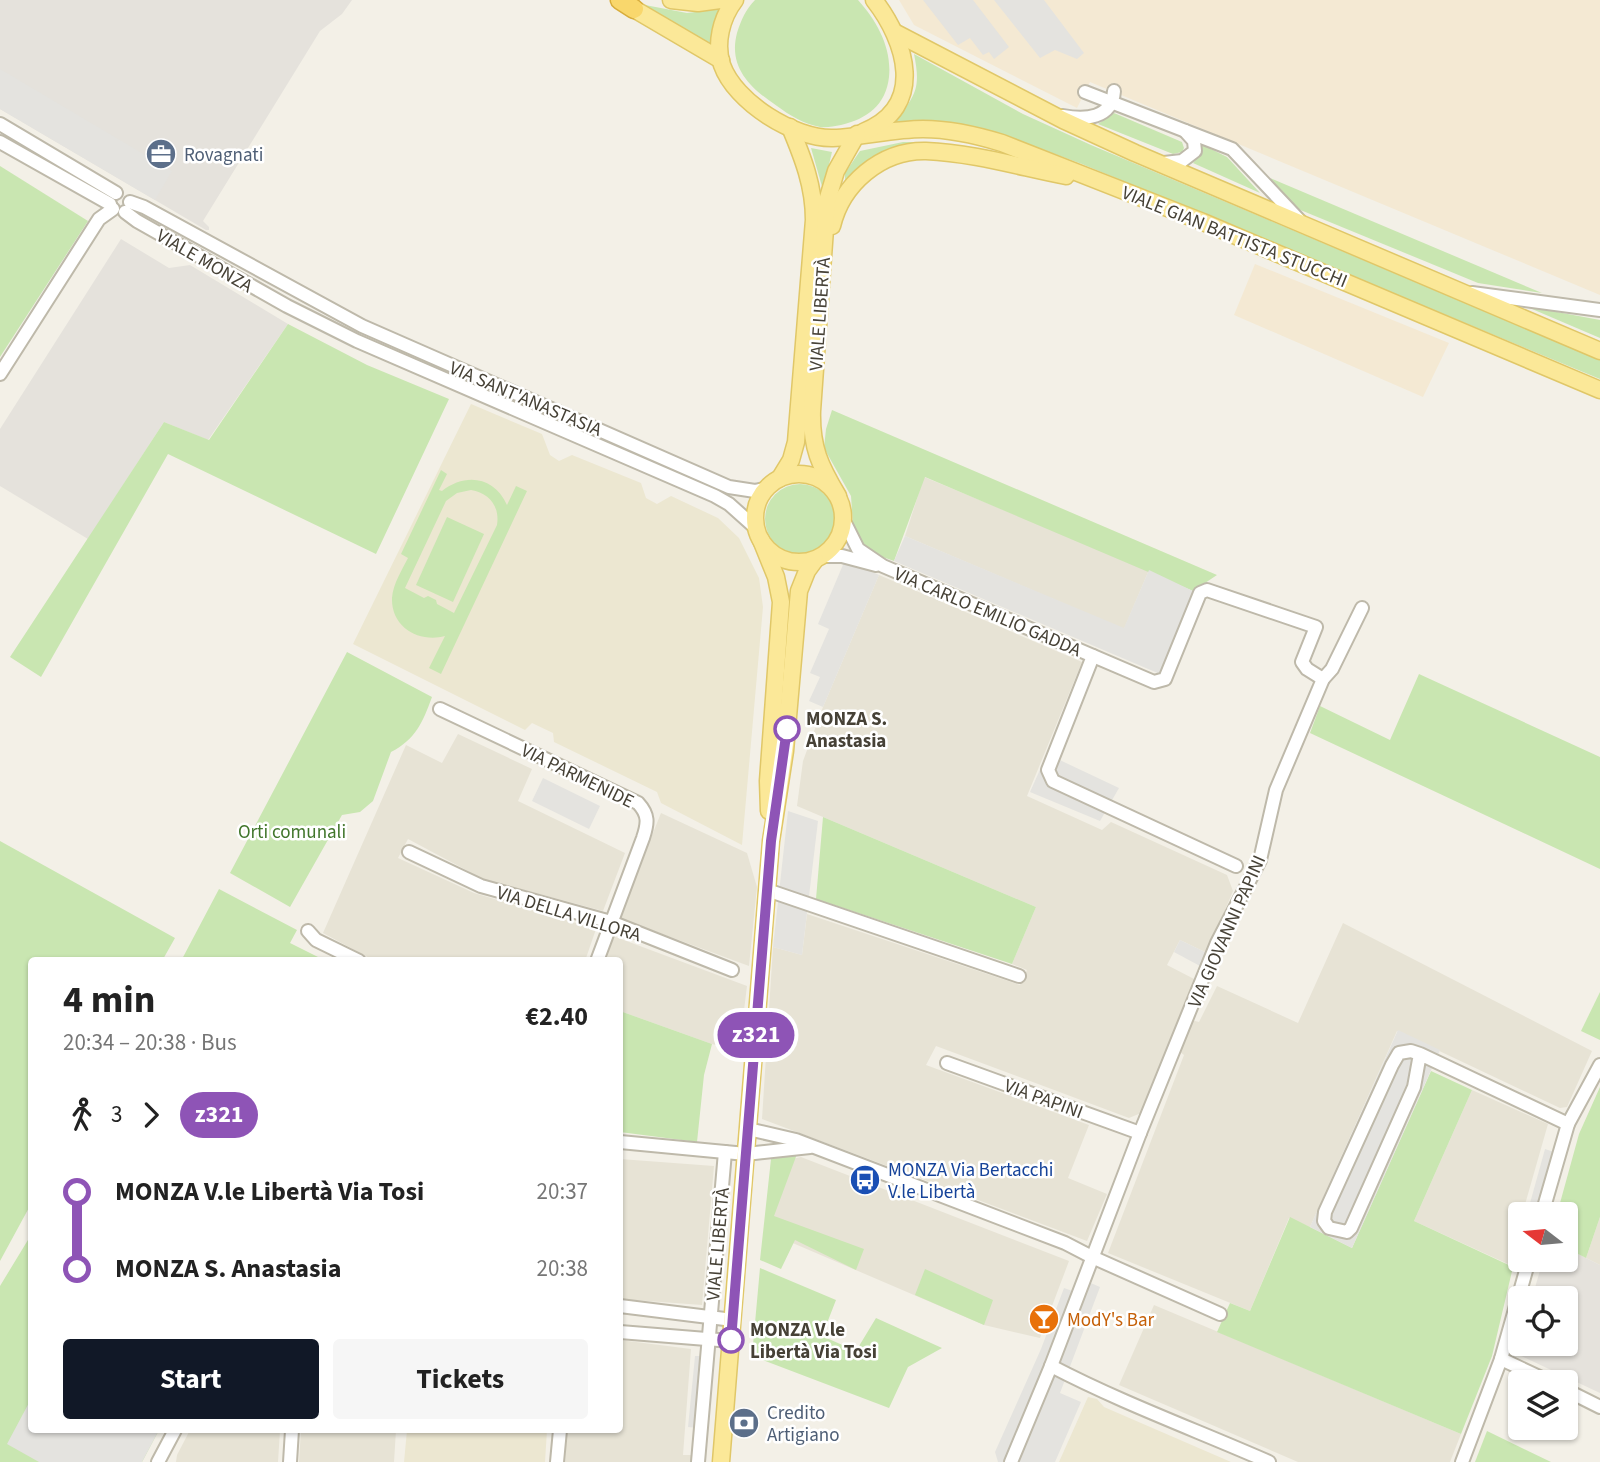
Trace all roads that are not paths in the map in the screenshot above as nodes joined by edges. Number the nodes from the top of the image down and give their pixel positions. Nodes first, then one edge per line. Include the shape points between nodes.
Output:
1 (671, 0) edge
2 (720, 0) edge
3 (735, 0) edge
4 (874, 0) edge
5 (627, 5) edge
6 (896, 33) junction
7 (721, 60) junction
8 (1085, 92) dead end
9 (1113, 97) junction
10 (1141, 103) dead end
11 (1051, 114) junction
12 (1152, 118) junction
13 (0, 124) edge
14 (790, 127) junction
15 (1185, 131) junction
16 (858, 134) junction
17 (0, 142) edge
18 (1158, 163) junction
19 (1111, 184) junction
20 (119, 204) junction
21 (1304, 225) junction
22 (823, 266) junction
23 (289, 288) joint
24 (1457, 291) junction
25 (287, 306) joint
26 (1600, 310) edge
27 (1600, 351) edge
28 (0, 374) edge
29 (1600, 390) edge
30 (774, 483) junction
31 (838, 496) junction
32 (844, 521) junction
33 (759, 535) junction
34 (819, 558) junction
35 (883, 566) junction
36 (1362, 608) dead end
37 (1093, 656) junction
38 (1323, 679) junction
39 (440, 709) dead end
40 (771, 841) junction
41 (409, 852) dead end
42 (1236, 866) dead end
43 (767, 890) junction
44 (611, 922) junction
45 (308, 931) dead end
46 (351, 957) edge
47 (598, 957) edge
48 (732, 970) dead end
49 (1019, 976) dead end
50 (1420, 1054) junction
51 (947, 1063) dead end
52 (1600, 1065) edge
53 (1568, 1124) junction
54 (748, 1129) junction
55 (1140, 1133) junction
56 (623, 1142) edge
57 (810, 1147) junction
58 (725, 1152) junction
59 (746, 1154) junction
60 (1545, 1202) edge
61 (1092, 1257) junction
62 (1526, 1272) edge
63 (623, 1306) edge
64 (1220, 1314) dead end
65 (710, 1319) junction
66 (733, 1320) junction
67 (623, 1332) edge
68 (709, 1338) junction
69 (731, 1340) junction
70 (1502, 1359) junction
71 (1051, 1366) junction
72 (1525, 1370) edge
73 (1578, 1396) edge
74 (1600, 1407) edge
75 (173, 1433) edge
76 (292, 1433) edge
77 (560, 1433) edge
78 (158, 1462) edge
79 (290, 1462) edge
80 (557, 1462) edge
81 (698, 1462) edge
82 (721, 1462) edge
83 (1011, 1462) edge
84 (1269, 1462) edge
85 (1462, 1462) edge

1 - 2 main road
3 - 7 main road, VIALE GIAN BATTISTA STUCCHI via 719,37
4 - 6 main road, VIALE GIAN BATTISTA STUCCHI
5 - 7 main road
6 - 11 main road, VIALE GIAN BATTISTA STUCCHI
6 - 16 main road, VIALE GIAN BATTISTA STUCCHI via 904,64 903,90 882,122
7 - 14 main road, VIALE GIAN BATTISTA STUCCHI via 734,88
8 - 9 street
9 - 11 street via 1106,111 1095,117
9 - 12 street
10 - 12 street
11 - 18 main road, VIALE GIAN BATTISTA STUCCHI
12 - 15 street
13 - 20 street, VIALE MONZA
14 - 16 main road, VIALE GIAN BATTISTA STUCCHI via 819,137
14 - 30 main road, VIALE LIBERTÀ via 812,188 814,220 796,442 788,467
15 - 18 street via 1194,141 1191,156
15 - 21 street via 1232,149
16 - 19 main road, VIALE GIAN BATTISTA STUCCHI via 922,129 974,135
16 - 22 main road, VIALE LIBERTÀ via 830,186
17 - 20 street, VIALE MONZA
18 - 21 main road, VIALE GIAN BATTISTA STUCCHI
19 - 22 main road via 972,157 925,151 903,155 869,169 846,193 834,218
19 - 29 main road, VIALE GIAN BATTISTA STUCCHI
20 - 23 street, VIALE MONZA via 164,218
20 - 25 street, VIALE MONZA via 137,221
20 - 28 street via 99,219
21 - 24 main road, VIALE GIAN BATTISTA STUCCHI
22 - 31 main road, VIALE LIBERTÀ via 811,423 817,458
23 - 30 street, VIA SANT'ANASTASIA via 362,326 729,487 755,491
24 - 26 street
24 - 27 main road, VIALE GIAN BATTISTA STUCCHI
25 - 33 street, VIA SANT'ANASTASIA via 357,341 715,496 736,509
30 - 31 main road via 796,474 812,476
30 - 33 main road via 757,507
31 - 32 main road
32 - 34 main road via 837,541
32 - 35 street, VIA CARLO EMILIO GADDA via 858,550
33 - 34 main road via 771,552 785,560 799,563
33 - 40 main road, VIALE LIBERTÀ via 781,602 768,781
34 - 35 street, VIA CARLO EMILIO GADDA via 847,556
34 - 40 main road, VIALE LIBERTÀ via 807,571 799,591 785,751
35 - 37 street, VIA CARLO EMILIO GADDA
36 - 38 street, VIA GIOVANNI PAPINI
37 - 38 street, VIA CARLO EMILIO GADDA via 1154,682 1165,679 1200,593 1207,590 1315,627 1302,662
37 - 42 street, VIA CARLO EMILIO GADDA via 1053,752 1048,770 1053,781
38 - 55 street, VIA GIOVANNI PAPINI via 1276,790 1260,860 1217,943
39 - 44 street, VIA PARMENIDE via 645,810 648,821 643,838
40 - 43 main road, VIALE LIBERTÀ
41 - 44 street, VIA DELLA VILLORA via 481,886
43 - 49 street
43 - 54 main road, VIALE LIBERTÀ
44 - 47 street, VIA PARMENIDE
44 - 48 street, VIA DELLA VILLORA
45 - 46 street via 316,940
50 - 50 street via 1399,1054 1392,1065 1325,1212 1329,1228 1347,1232 1351,1228 1414,1087
50 - 53 street
51 - 55 street, VIA PAPINI
52 - 53 street
53 - 60 street
54 - 57 street
54 - 59 main road, VIALE LIBERTÀ
55 - 61 street, VIA GIOVANNI PAPINI
56 - 58 street
57 - 59 street
57 - 61 street
58 - 59 street
58 - 65 street, VIALE LIBERTÀ
59 - 66 main road, VIALE LIBERTÀ
61 - 64 street
61 - 71 street, VIA GIOVANNI PAPINI
62 - 70 street
63 - 65 street
65 - 66 street
65 - 68 street, VIALE LIBERTÀ
66 - 69 main road, VIALE LIBERTÀ
67 - 68 street
68 - 69 street
68 - 81 street, VIALE LIBERTÀ
69 - 82 main road, VIALE LIBERTÀ
70 - 72 street
70 - 85 street
71 - 83 street, VIA GIOVANNI PAPINI
71 - 84 street via 1158,1417
73 - 74 street
75 - 78 street
76 - 79 street
77 - 80 street

